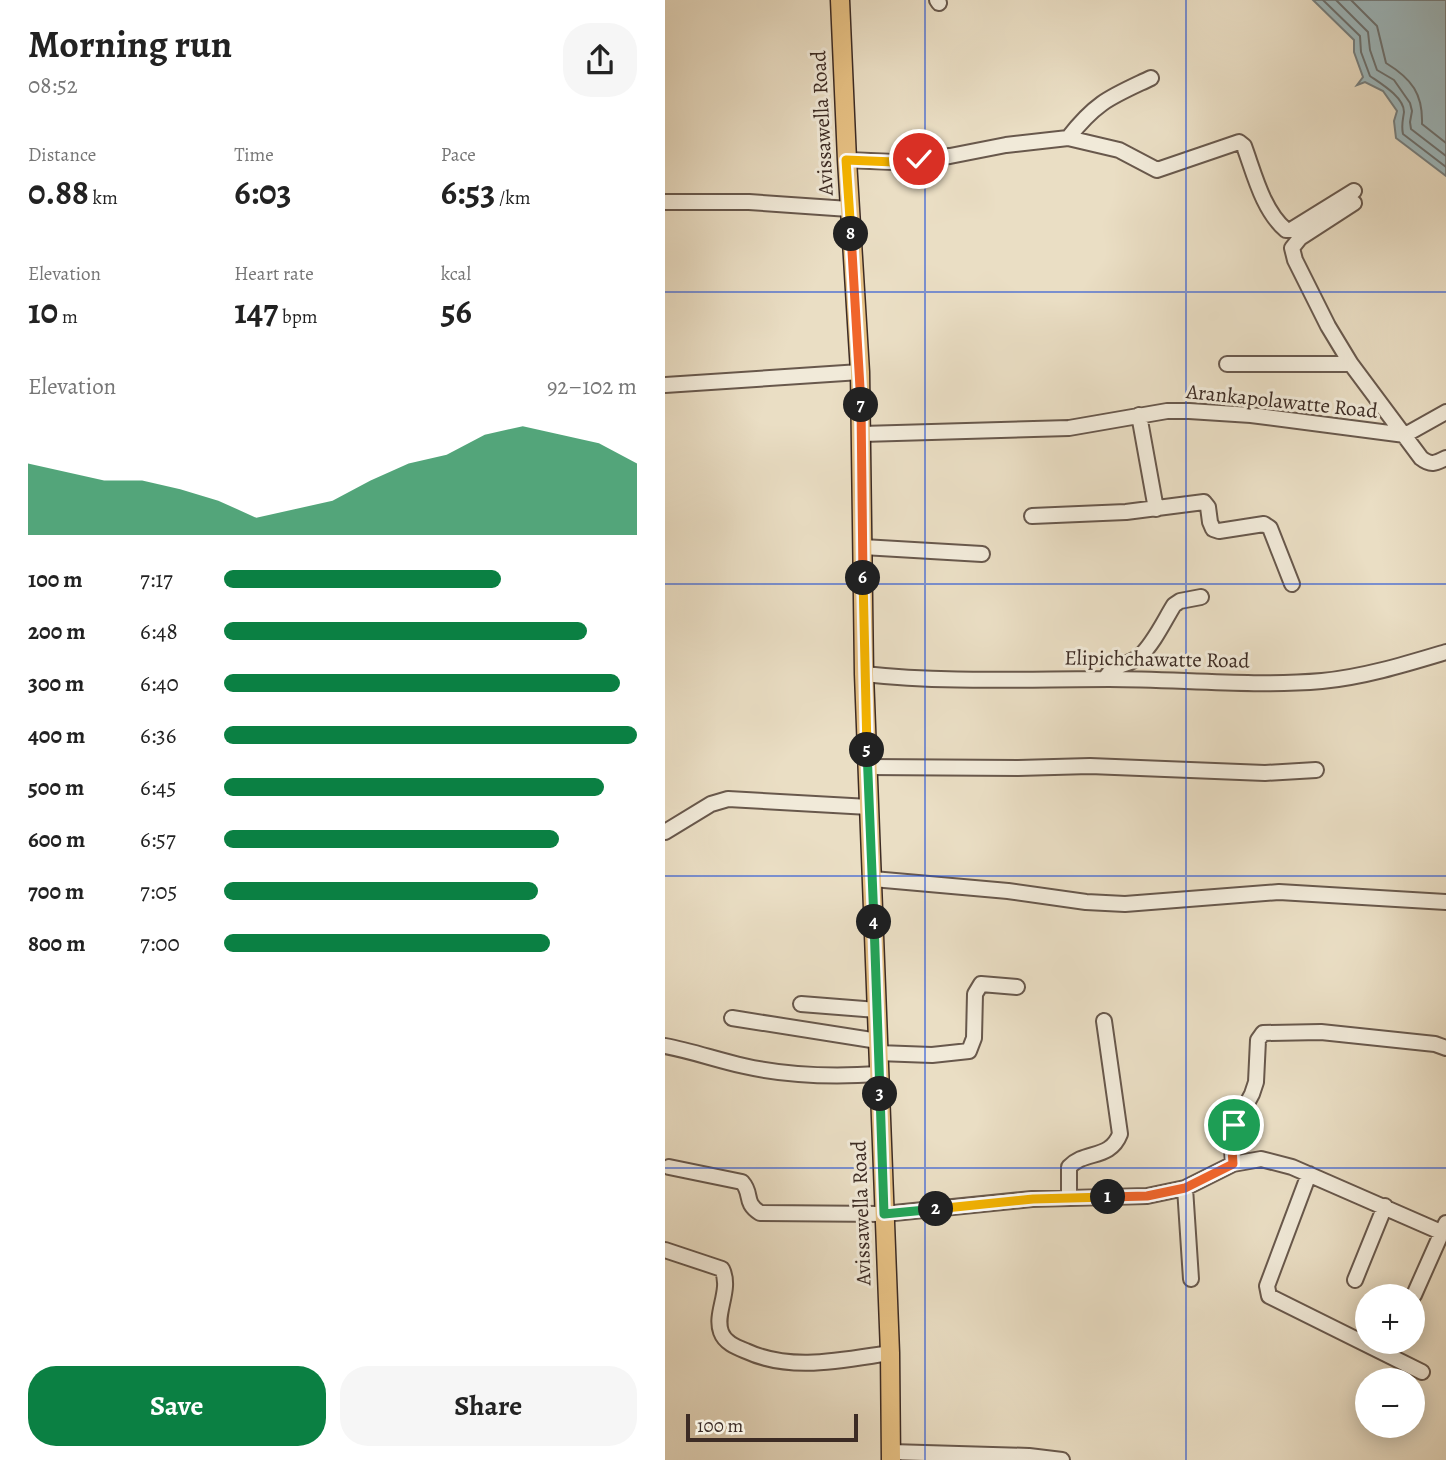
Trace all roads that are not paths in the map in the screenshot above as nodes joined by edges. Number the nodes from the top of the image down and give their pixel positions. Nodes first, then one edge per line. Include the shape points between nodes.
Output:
1 (840, 0) edge
2 (1151, 78) dead end
3 (1068, 138) junction
4 (846, 160) junction
5 (665, 202) edge
6 (849, 209) junction
7 (1227, 364) dead end
8 (1352, 365) junction
9 (860, 372) junction
10 (665, 385) edge
11 (1446, 412) edge
12 (1139, 415) junction
13 (862, 434) junction
14 (1405, 435) junction
15 (1446, 458) edge
16 (1156, 509) junction
17 (1032, 516) dead end
18 (863, 547) junction
19 (982, 554) dead end
20 (1292, 584) dead end
21 (1201, 597) dead end
22 (1446, 652) edge
23 (864, 674) junction
24 (1105, 679) junction
25 (867, 767) junction
26 (1316, 770) dead end
27 (869, 807) junction
28 (665, 832) edge
29 (873, 879) junction
30 (1446, 902) edge
31 (1017, 987) dead end
32 (801, 1004) dead end
33 (877, 1010) junction
34 (731, 1018) dead end
35 (1104, 1021) dead end
36 (665, 1046) edge
37 (878, 1047) junction
38 (1446, 1048) edge
39 (879, 1074) junction
40 (1233, 1164) junction
41 (669, 1167) dead end
42 (1309, 1174) junction
43 (1185, 1188) junction
44 (1069, 1197) junction
45 (1385, 1206) junction
46 (884, 1214) junction
47 (1445, 1228) edge
48 (665, 1250) edge
49 (1191, 1279) dead end
50 (1355, 1280) dead end
51 (1419, 1284) edge
52 (890, 1353) junction
53 (1414, 1368) edge
54 (891, 1456) edge
55 (1062, 1460) edge

1 - 4 main road, Avissawella Road
2 - 3 street via 1087,113
3 - 4 street via 894,162
3 - 8 street via 1119,150 1157,170 1239,142 1262,194 1286,230 1354,197 1292,248 1328,326
4 - 6 main road, Avissawella Road
5 - 6 street
6 - 9 main road, Avissawella Road
7 - 8 street
8 - 14 street
9 - 10 street
9 - 13 main road, Avissawella Road
11 - 14 street
12 - 13 street, Arankapolawatte Road via 1069,428
12 - 14 street, Arankapolawatte Road via 1223,412
12 - 16 street
13 - 18 main road, Avissawella Road
14 - 15 street via 1427,463
16 - 17 street
16 - 20 street via 1203,502 1213,529 1264,524 1270,528
18 - 19 street
18 - 23 main road, Avissawella Road
21 - 24 street via 1174,605 1144,653 1116,666
22 - 24 street, Elipichchawatte Road via 1322,681
23 - 24 street, Elipichchawatte Road via 929,679
23 - 25 main road, Avissawella Road
25 - 26 street
25 - 27 main road, Avissawella Road
27 - 28 street via 727,799
27 - 29 main road, Avissawella Road
29 - 30 street via 1125,904 1279,892
29 - 33 main road, Avissawella Road
31 - 37 street via 981,984 975,994 974,1038 969,1051 932,1055
32 - 33 street
33 - 37 main road, Avissawella Road
34 - 37 street
35 - 44 street via 1120,1134 1110,1150 1069,1167
36 - 39 street via 791,1074
37 - 39 main road, Avissawella Road
38 - 40 street via 1321,1032 1263,1033 1258,1040 1256,1082 1231,1133
39 - 46 main road, Avissawella Road
40 - 42 street via 1261,1159
40 - 43 street
41 - 46 street via 742,1182 752,1208 760,1213
42 - 45 street
42 - 53 street via 1267,1286 1269,1296
43 - 44 street via 1147,1196
43 - 49 street
44 - 46 street
45 - 47 street
45 - 50 street
46 - 52 main road, Avissawella Road
47 - 51 street
48 - 52 street via 722,1269 727,1278 720,1329 725,1340 736,1347 776,1361 803,1363
52 - 54 main road, Avissawella Road
54 - 55 street

